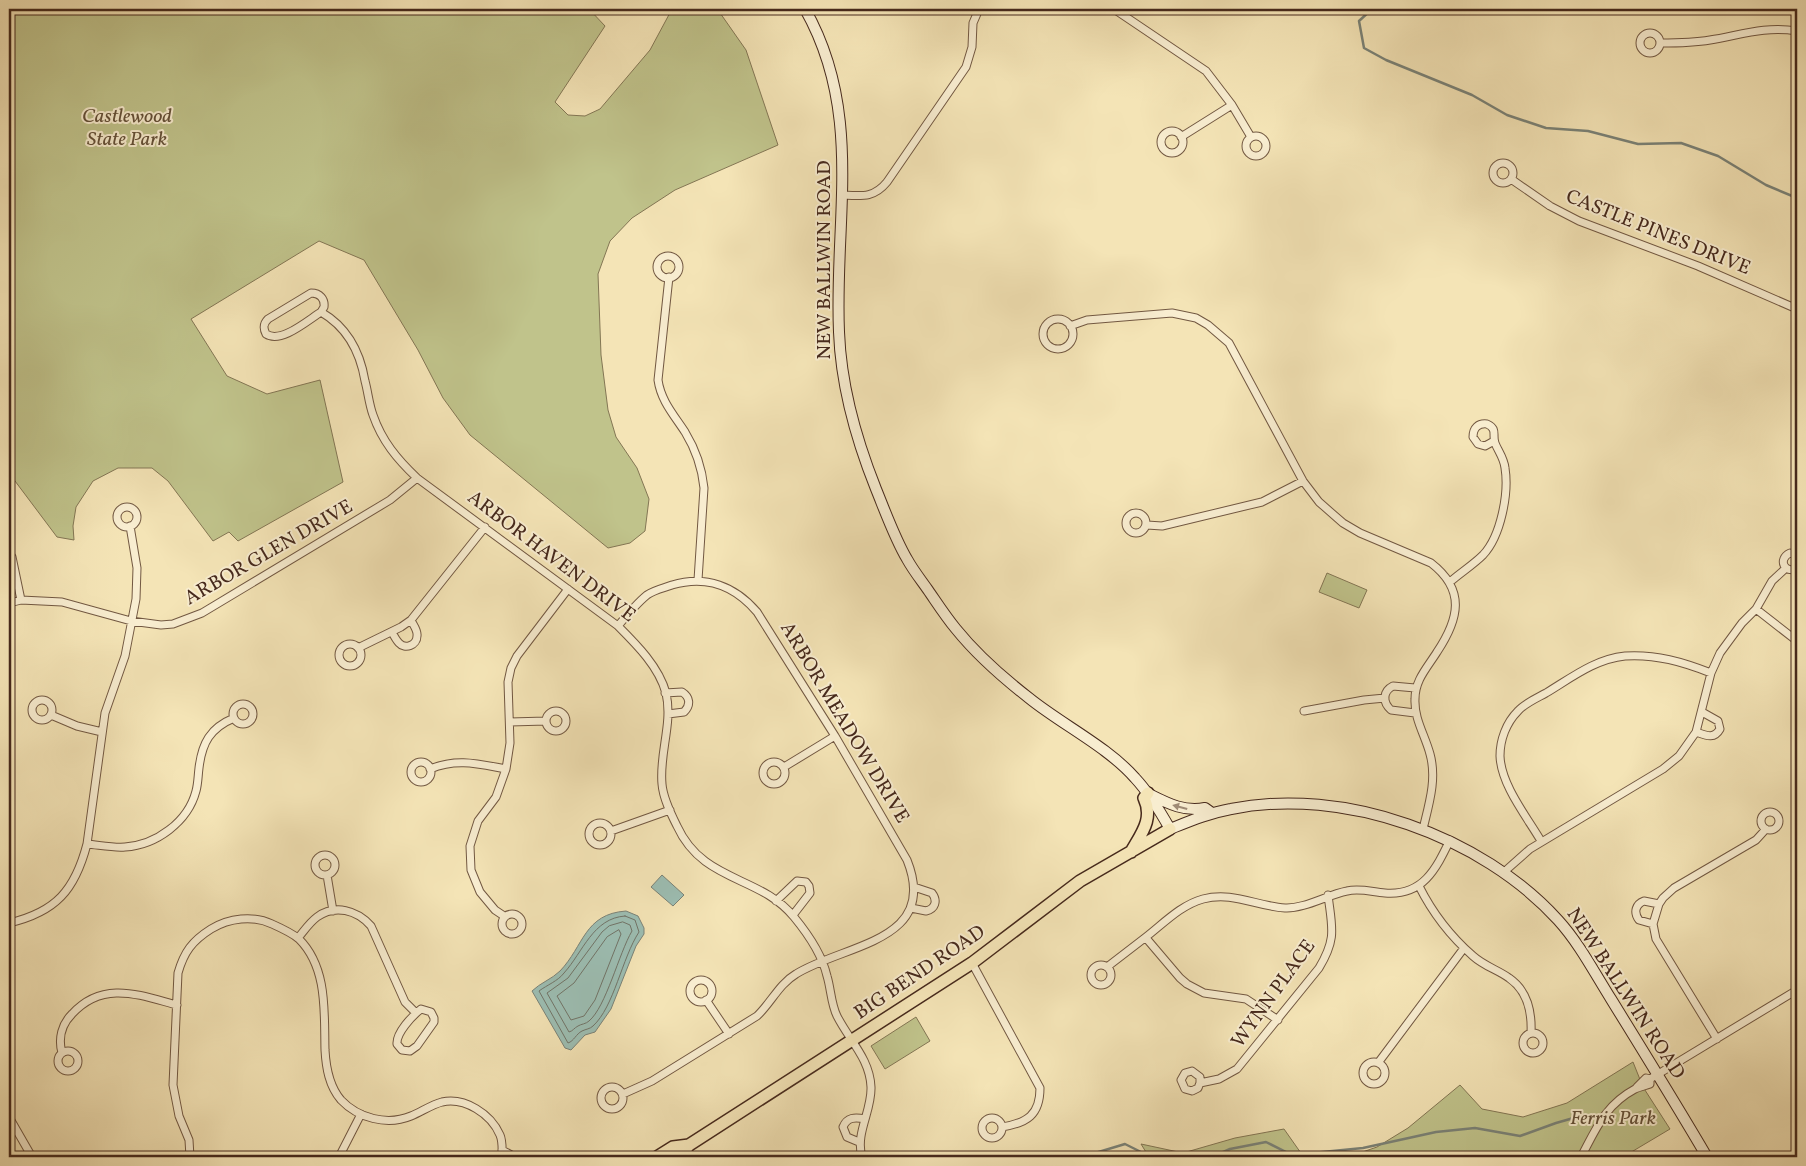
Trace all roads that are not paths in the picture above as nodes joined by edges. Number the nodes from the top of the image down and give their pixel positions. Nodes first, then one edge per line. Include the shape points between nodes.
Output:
1 (805, 9) edge
2 (980, 9) edge
3 (1114, 9) edge
4 (1797, 32) edge
5 (1660, 43) dead end
6 (1232, 105) junction
7 (1181, 137) dead end
8 (1251, 137) dead end
9 (1511, 179) dead end
10 (843, 195) junction
11 (668, 278) dead end
12 (1797, 309) edge
13 (321, 312) junction
14 (1070, 326) junction
15 (1494, 440) dead end
16 (417, 478) junction
17 (1303, 480) junction
18 (1147, 524) dead end
19 (130, 526) dead end
20 (485, 527) junction
21 (9, 553) edge
22 (1797, 555) edge
23 (1786, 568) junction
24 (1797, 568) edge
25 (698, 580) junction
26 (1450, 582) junction
27 (568, 589) junction
28 (21, 600) junction
29 (9, 604) edge
30 (1756, 609) junction
31 (411, 620) junction
32 (131, 621) junction
33 (618, 626) junction
34 (392, 632) junction
35 (1797, 641) edge
36 (358, 648) dead end
37 (1711, 673) junction
38 (1415, 688) junction
39 (665, 692) junction
40 (1384, 698) junction
41 (1304, 711) dead end
42 (1702, 712) junction
43 (1415, 713) junction
44 (668, 714) junction
45 (51, 716) dead end
46 (234, 718) dead end
47 (546, 721) dead end
48 (510, 722) junction
49 (102, 732) junction
50 (1696, 732) junction
51 (835, 736) junction
52 (784, 767) dead end
53 (430, 769) dead end
54 (506, 769) junction
55 (1148, 793) junction
56 (670, 810) junction
57 (1212, 813) junction
58 (1423, 828) junction
59 (1170, 829) junction
60 (1766, 829) dead end
61 (610, 831) dead end
62 (1450, 840) junction
63 (1542, 841) junction
64 (87, 844) junction
65 (1131, 852) junction
66 (1504, 872) junction
67 (327, 875) dead end
68 (1419, 886) junction
69 (914, 887) junction
70 (1328, 896) junction
71 (776, 902) junction
72 (1658, 907) junction
73 (911, 908) junction
74 (333, 910) junction
75 (793, 915) junction
76 (504, 916) dead end
77 (9, 922) edge
78 (1653, 924) junction
79 (298, 938) junction
80 (1146, 938) junction
81 (1464, 948) junction
82 (822, 961) junction
83 (972, 963) junction
84 (1107, 967) dead end
85 (1797, 990) edge
86 (706, 1000) dead end
87 (177, 1005) junction
88 (416, 1014) junction
89 (1278, 1020) junction
90 (1532, 1033) dead end
91 (729, 1034) junction
92 (1717, 1039) junction
93 (851, 1040) junction
94 (62, 1052) dead end
95 (1378, 1063) dead end
96 (1654, 1077) junction
97 (1200, 1083) dead end
98 (623, 1094) dead end
99 (361, 1114) junction
100 (9, 1117) edge
101 (865, 1119) junction
102 (1002, 1127) dead end
103 (860, 1142) junction
104 (689, 1145) junction
105 (502, 1154) edge
106 (32, 1157) edge
107 (190, 1157) edge
108 (339, 1157) edge
109 (515, 1157) edge
110 (657, 1157) edge
111 (680, 1157) edge
112 (862, 1157) edge
113 (1581, 1157) edge
114 (1707, 1157) edge

1 - 10 street, NEW BALLWIN ROAD via 824,52 836,93 843,139
2 - 10 street via 973,23 972,47 966,67 887,182 866,196
3 - 6 street via 1206,71
4 - 5 street via 1766,29 1709,40
6 - 7 street
6 - 8 street
9 - 12 street, CASTLE PINES DRIVE via 1579,221 1690,263
10 - 55 street, NEW BALLWIN ROAD via 838,331 841,368 864,458 906,558 954,627 978,654 1030,699 1113,758
11 - 25 street via 658,380 664,401 693,446 703,474
13 - 13 street via 324,307 322,298 311,293 264,322 264,330 274,337 283,336
13 - 16 street, ARBOR HAVEN DRIVE via 344,330 362,367 378,429 400,462
14 - 14 street via 1062,320 1048,324 1043,332 1048,346 1057,349 1070,343 1073,335
14 - 17 street via 1087,320 1165,313 1196,318 1208,325 1229,343
15 - 26 street via 1505,466 1506,494 1502,515 1490,546
16 - 20 street, ARBOR HAVEN DRIVE
16 - 32 street, ARBOR GLEN DRIVE via 390,500 202,614 173,624 148,625
17 - 18 street via 1262,502 1162,526
17 - 26 street via 1319,502 1343,523 1367,537 1425,559
19 - 32 street via 138,584
20 - 27 street, ARBOR HAVEN DRIVE
20 - 31 street
21 - 28 street
22 - 23 street via 1790,553 1785,556
23 - 24 street
23 - 30 street via 1772,581
25 - 33 street, ARBOR MEADOW DRIVE via 649,594
25 - 51 street, ARBOR MEADOW DRIVE via 725,587 758,612
26 - 38 street via 1455,595 1455,618
27 - 33 street, ARBOR HAVEN DRIVE
27 - 48 street via 517,656 508,682
28 - 29 street, ARBOR GLEN DRIVE
28 - 32 street, ARBOR GLEN DRIVE via 62,602
30 - 35 street
30 - 37 street via 1727,642
31 - 34 street
31 - 34 street via 418,636 411,646 400,645
32 - 49 street via 125,656 109,699
33 - 39 street, ARBOR HAVEN DRIVE via 645,655
34 - 36 street
37 - 42 street
37 - 63 street via 1675,660 1635,656 1612,658 1593,664 1517,712 1502,737 1502,768
38 - 40 street via 1393,686
38 - 43 street
39 - 44 street, ARBOR HAVEN DRIVE
39 - 44 street via 682,692 689,700 684,712
40 - 41 street
40 - 43 street via 1391,710
42 - 50 street
42 - 50 street via 1718,721 1720,729 1712,736
43 - 58 street via 1433,770
44 - 56 street, ARBOR HAVEN DRIVE via 662,785
45 - 49 street
46 - 64 street via 220,724 204,745 196,792 185,813 168,831 150,841 125,847
47 - 48 street
48 - 54 street
49 - 64 street
50 - 63 street via 1679,756 1663,769
51 - 52 street
51 - 69 street, ARBOR MEADOW DRIVE via 907,860
53 - 54 street via 463,762
54 - 76 street via 496,797 478,821 470,846 471,870 480,892
57 -> 55 street via 1205,808 1178,807
55 - 59 street, NEW BALLWIN ROAD
55 - 65 main road via 1144,798 1148,806 1147,822
56 - 61 street
56 - 71 street, ARBOR HAVEN DRIVE via 686,844 697,855
57 - 58 street, NEW BALLWIN ROAD via 1249,806 1304,804 1365,812
57 - 59 street, NEW BALLWIN ROAD
58 - 62 street, NEW BALLWIN ROAD
59 - 65 main road, BIG BEND ROAD
60 - 72 street via 1756,840 1674,888
62 - 66 street, NEW BALLWIN ROAD
62 - 68 street via 1438,866
63 - 66 street
64 - 77 street via 72,884 58,899 37,914
65 - 83 main road, BIG BEND ROAD via 1080,881
66 - 96 street, NEW BALLWIN ROAD via 1541,903 1567,931
67 - 74 street
68 - 70 street via 1391,894 1349,890
68 - 81 street via 1441,924
69 - 73 street, ARBOR MEADOW DRIVE
69 - 73 street via 932,893 936,900 933,908 926,911
70 - 80 street via 1292,908 1231,896 1203,899 1180,910
70 - 89 street, WYNN PLACE via 1333,936 1328,952
71 - 75 street, ARBOR HAVEN DRIVE
71 - 75 street via 797,880 806,882 810,893
72 - 78 street
72 - 78 street via 1644,901 1636,907 1639,920
73 - 82 street via 899,925 883,937
74 - 79 street via 317,917
74 - 88 street via 354,912 371,926 405,1002
75 - 82 street, ARBOR HAVEN DRIVE
78 - 92 street via 1656,939
79 - 87 street via 255,919 234,920 212,928 199,937 182,959
79 - 99 street via 312,957 321,981 326,1069 340,1099
80 - 84 street
80 - 89 street via 1187,984 1204,993 1246,999
81 - 90 street via 1482,963 1510,978 1522,991 1528,1000
81 - 95 street
82 - 91 street via 793,975 766,1008
82 - 93 street, ARBOR HAVEN DRIVE via 837,1015
83 - 93 main road, BIG BEND ROAD
83 - 102 street via 1040,1088 1040,1098 1031,1116 1023,1122
85 - 92 street
86 - 91 street
87 - 94 street via 132,994 97,996 68,1017 60,1037
87 - 107 street via 172,1085 189,1140
88 - 88 street via 399,1035 397,1041 402,1050 410,1051 417,1046 434,1022 429,1010 421,1009
89 - 97 street, WYNN PLACE via 1237,1069 1218,1079
91 - 98 street via 652,1081
92 - 96 street
93 - 101 street, ARBOR HAVEN DRIVE via 866,1062 871,1085
93 - 104 main road, BIG BEND ROAD
96 - 113 street via 1650,1084 1637,1087 1611,1105
96 - 114 street, NEW BALLWIN ROAD
99 - 105 street via 398,1120 442,1102 468,1104 492,1121 500,1136
99 - 108 street
100 - 106 street
101 - 103 street, ARBOR HAVEN DRIVE
101 - 103 street via 852,1118 843,1128 847,1137
103 - 112 street, ARBOR HAVEN DRIVE
104 - 110 main road, BIG BEND ROAD via 673,1147
104 - 111 main road, BIG BEND ROAD
105 - 109 street

